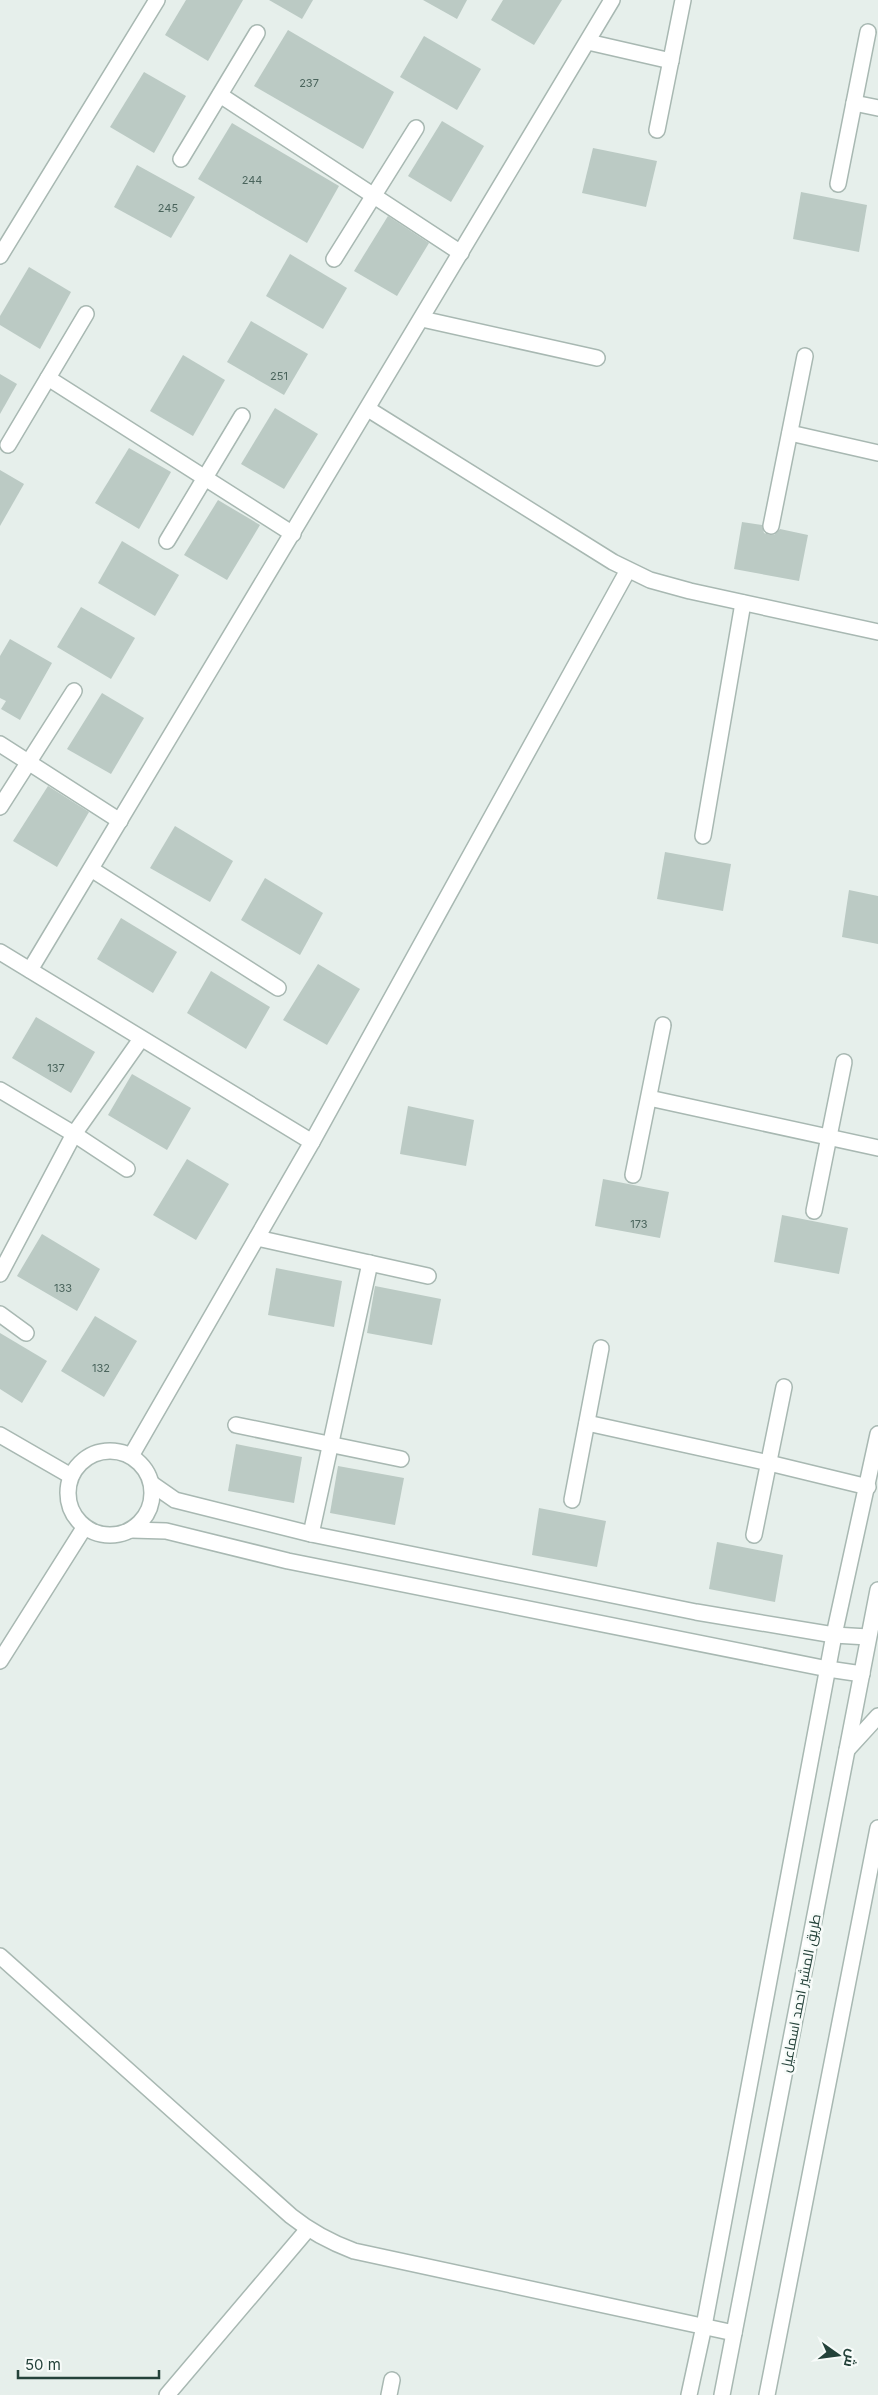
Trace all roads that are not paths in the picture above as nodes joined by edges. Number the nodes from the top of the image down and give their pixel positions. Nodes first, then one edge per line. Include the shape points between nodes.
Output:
1 (157, 0) edge
2 (612, 0) edge
3 (683, 0) edge
4 (868, 32) dead end
5 (257, 33) dead end
6 (588, 42) junction
7 (671, 61) junction
8 (220, 95) junction
9 (854, 103) junction
10 (878, 108) edge
11 (416, 128) dead end
12 (657, 130) dead end
13 (181, 159) dead end
14 (838, 184) dead end
15 (373, 196) junction
16 (461, 253) junction
17 (0, 256) edge
18 (334, 258) dead end
19 (86, 314) dead end
20 (422, 319) junction
21 (805, 356) dead end
22 (598, 358) dead end
23 (48, 378) junction
24 (368, 408) junction
25 (242, 416) dead end
26 (790, 433) junction
27 (8, 445) dead end
28 (878, 453) edge
29 (205, 478) junction
30 (771, 526) dead end
31 (293, 534) junction
32 (167, 541) dead end
33 (628, 570) junction
34 (743, 603) junction
35 (878, 632) edge
36 (74, 691) dead end
37 (0, 744) edge
38 (28, 762) junction
39 (0, 807) edge
40 (120, 821) junction
41 (703, 836) dead end
42 (91, 869) junction
43 (0, 952) edge
44 (30, 970) junction
45 (278, 988) dead end
46 (663, 1025) dead end
47 (141, 1039) junction
48 (844, 1062) dead end
49 (0, 1090) edge
50 (648, 1098) junction
51 (74, 1134) junction
52 (828, 1137) junction
53 (312, 1142) junction
54 (878, 1148) edge
55 (127, 1170) dead end
56 (633, 1174) dead end
57 (814, 1211) dead end
58 (257, 1238) junction
59 (370, 1263) junction
60 (0, 1274) edge
61 (428, 1276) dead end
62 (0, 1314) edge
63 (26, 1333) dead end
64 (601, 1348) dead end
65 (784, 1387) dead end
66 (587, 1423) junction
67 (236, 1425) dead end
68 (878, 1434) edge
69 (0, 1435) edge
70 (330, 1445) junction
71 (131, 1456) junction
72 (401, 1458) dead end
73 (769, 1462) junction
74 (71, 1476) junction
75 (152, 1484) junction
76 (868, 1487) junction
77 (572, 1500) dead end
78 (84, 1528) junction
79 (131, 1530) junction
80 (311, 1534) junction
81 (754, 1535) dead end
82 (878, 1590) edge
83 (834, 1636) junction
84 (868, 1637) junction
85 (0, 1661) edge
86 (828, 1669) junction
87 (862, 1674) junction
88 (878, 1716) edge
89 (847, 1750) junction
90 (878, 1828) edge
91 (0, 1956) edge
92 (308, 2229) junction
93 (704, 2326) junction
94 (734, 2333) junction
95 (167, 2395) edge
96 (689, 2395) edge
97 (722, 2395) edge
98 (767, 2395) edge

1 - 17 street
2 - 6 street
3 - 7 street
4 - 9 street
5 - 8 street
6 - 7 street
6 - 16 street
7 - 12 street
8 - 13 street
8 - 15 street
9 - 10 street
9 - 14 street
11 - 15 street
15 - 16 street
15 - 18 street
16 - 20 street
19 - 23 street
20 - 22 street
20 - 24 street
21 - 26 street
23 - 27 street
23 - 29 street
24 - 31 street
24 - 33 street
25 - 29 street
26 - 28 street
26 - 30 street
29 - 31 street
29 - 32 street
31 - 40 street
33 - 34 street via 650,580
33 - 53 street
34 - 35 street
34 - 41 street
36 - 38 street
37 - 38 street
38 - 39 street
38 - 40 street
40 - 42 street
42 - 44 street
42 - 45 street
43 - 44 street
44 - 47 street
46 - 50 street
47 - 51 street
47 - 53 street
48 - 52 street
49 - 51 street
50 - 52 street
50 - 56 street
51 - 55 street
51 - 60 street
52 - 54 street
52 - 57 street
53 - 58 street
58 - 59 street
58 - 71 street
59 - 61 street
59 - 70 street
62 - 63 street
64 - 66 street
65 - 73 street
66 - 73 street
66 - 77 street
67 - 70 street
68 - 76 street
69 - 74 street
70 - 72 street
70 - 80 street
71 - 74 street via 114,1451 96,1453 81,1462
71 - 75 street via 144,1468
73 - 76 street
73 - 81 street
74 - 78 street via 68,1495 72,1513
75 - 79 street via 152,1502 145,1518
75 - 80 street via 175,1500
76 - 83 street
78 - 79 street via 99,1535 116,1536
78 - 85 street
79 - 86 street via 166,1531 288,1561
80 - 83 street via 696,1612
82 - 84 street, طريق المشير احمد اسماعيل
83 - 84 street
83 - 86 street
84 - 87 street, طريق المشير احمد اسماعيل
86 - 87 street
86 - 93 street
87 - 89 street, طريق المشير احمد اسماعيل
88 - 89 street
89 - 94 street, طريق المشير احمد اسماعيل
90 - 98 street
91 - 92 street
92 - 93 street via 354,2251
92 - 95 street
93 - 94 street
93 - 96 street
94 - 97 street, طريق المشير احمد اسماعيل

